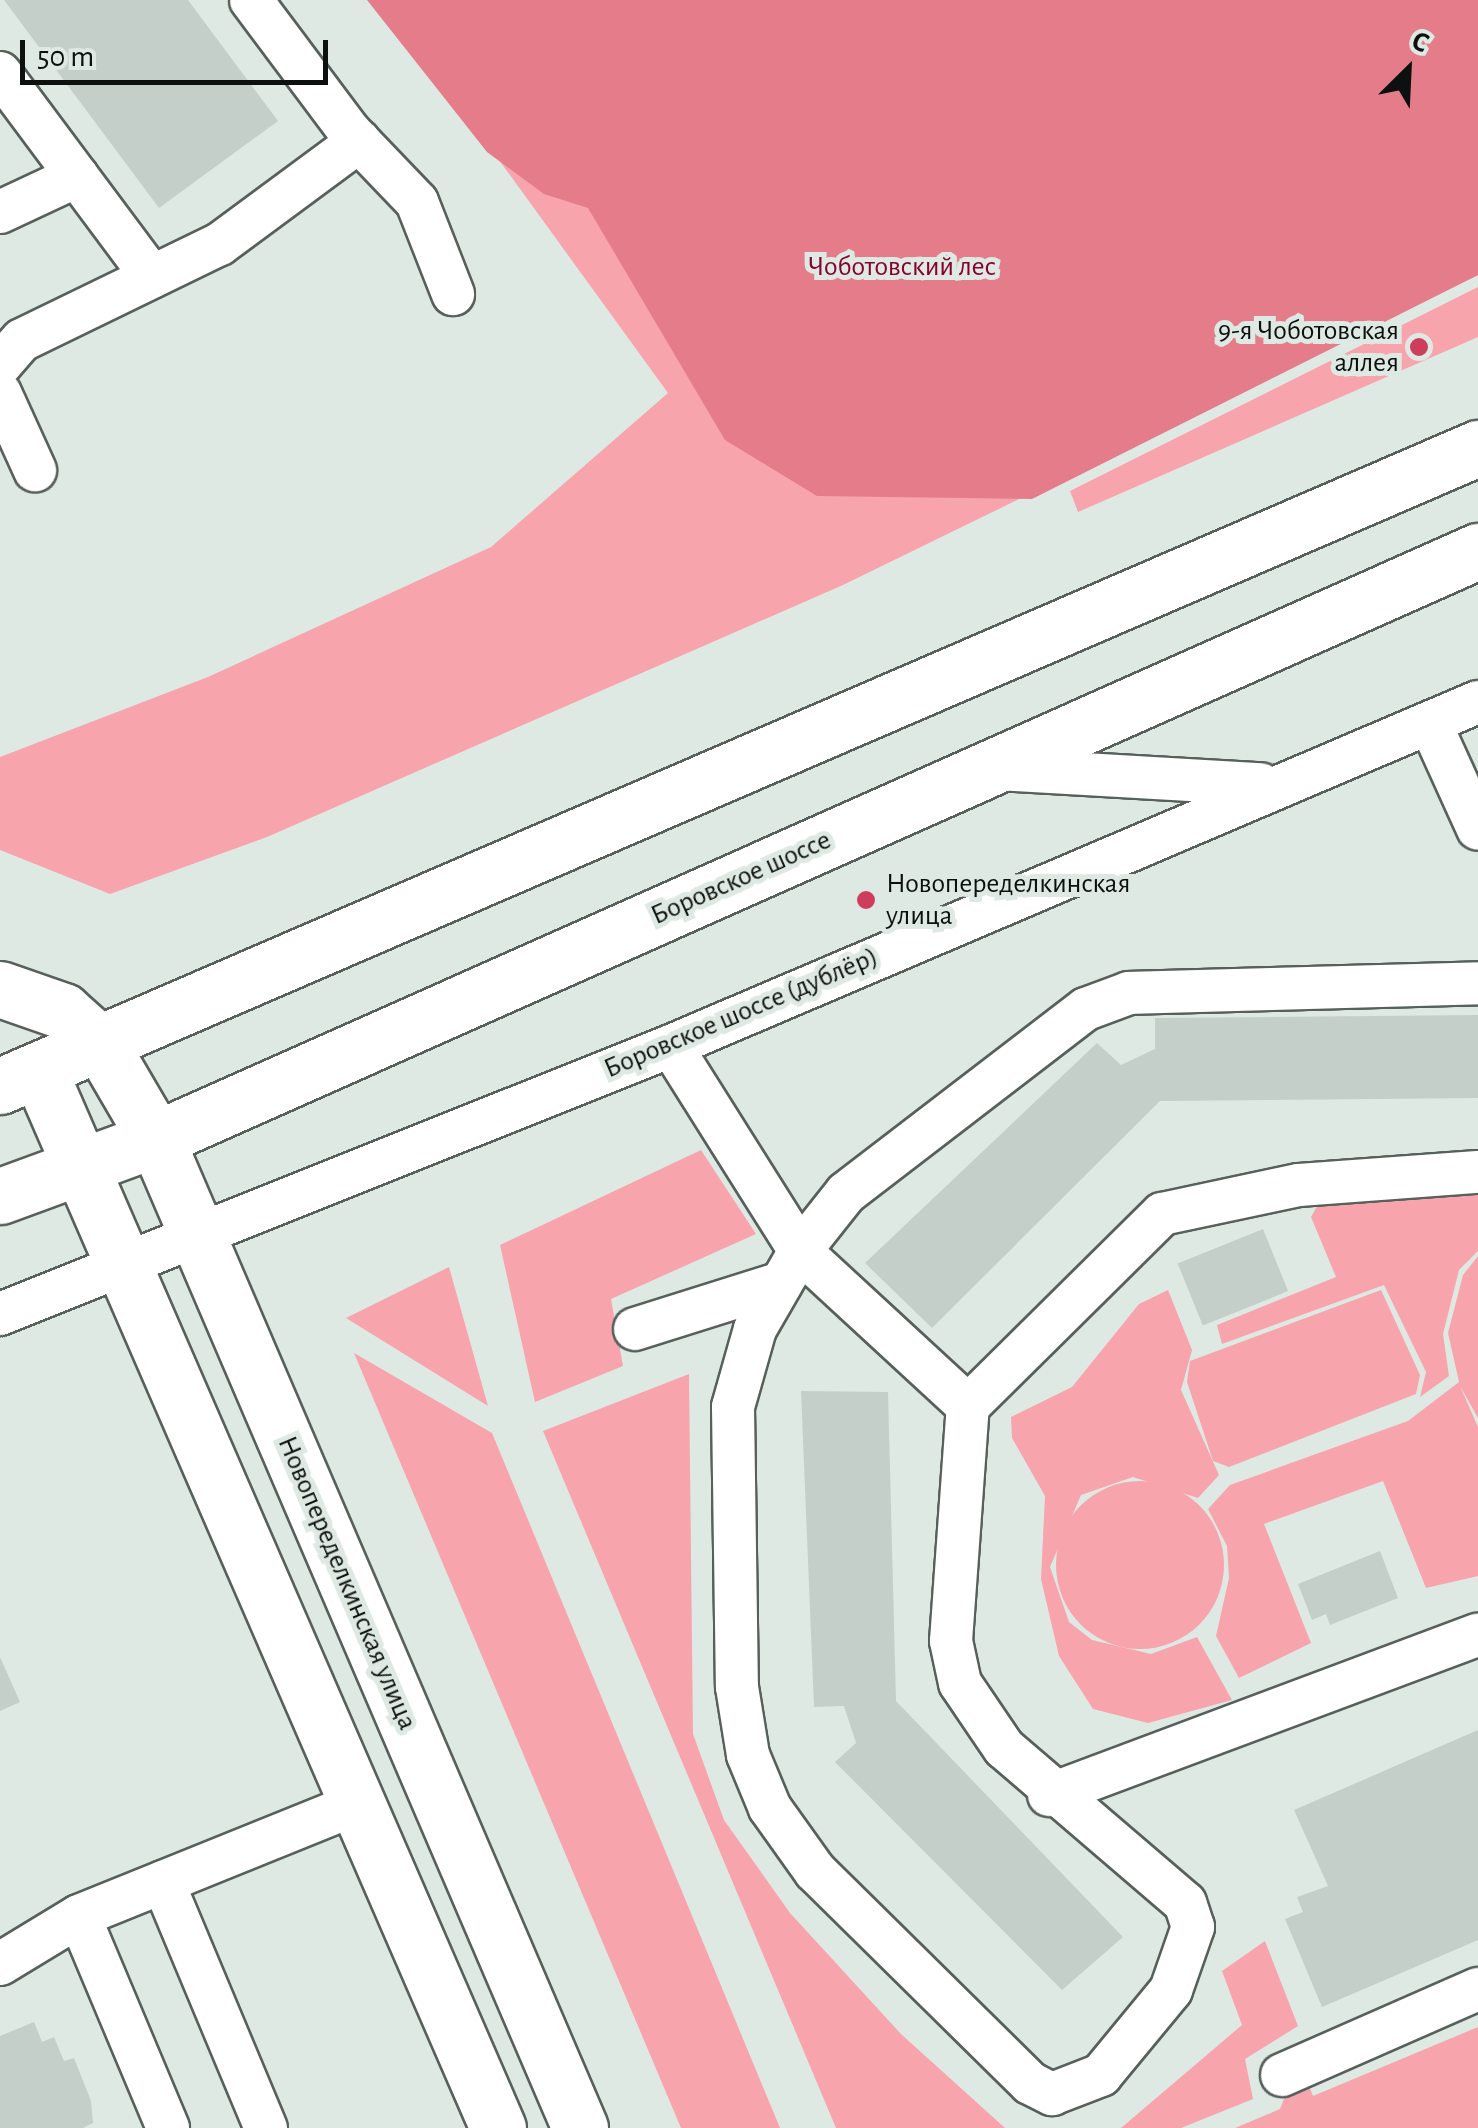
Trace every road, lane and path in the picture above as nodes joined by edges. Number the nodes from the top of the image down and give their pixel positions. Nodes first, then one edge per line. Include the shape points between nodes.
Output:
1 (251, 0) edge
2 (0, 73) edge
3 (359, 141) junction
4 (78, 176) junction
5 (0, 212) edge
6 (152, 277) junction
7 (453, 294) dead end
8 (0, 365) edge
9 (0, 393) edge
10 (1478, 448) edge
11 (35, 470) dead end
12 (1478, 551) edge
13 (1478, 702) edge
14 (1430, 723) junction
15 (997, 769) junction
16 (1268, 785) junction
17 (1478, 829) edge
18 (1478, 983) edge
19 (0, 990) edge
20 (102, 1045) junction
21 (671, 1046) junction
22 (20, 1079) edge
23 (156, 1139) junction
24 (84, 1166) junction
25 (1478, 1172) edge
26 (0, 1196) edge
27 (201, 1237) junction
28 (125, 1266) junction
29 (790, 1267) junction
30 (0, 1314) edge
31 (634, 1329) dead end
32 (968, 1406) junction
33 (1478, 1635) edge
34 (1050, 1795) junction
35 (361, 1802) junction
36 (163, 1882) junction
37 (79, 1916) junction
38 (0, 1964) edge
39 (1478, 1990) edge
40 (1282, 2075) dead end
41 (168, 2128) edge
42 (266, 2128) edge
43 (498, 2128) edge
44 (580, 2128) edge

1 - 3 street
2 - 4 street
3 - 6 street via 220,244
3 - 7 street via 417,202
4 - 5 street
4 - 6 street
6 - 8 street via 22,340
9 - 11 street
10 - 20 main road
12 - 15 main road, Боровское шоссе
13 - 14 street, Боровское шоссе (дублёр)
14 - 16 street, Боровское шоссе (дублёр)
14 - 17 street
15 - 16 street
15 - 23 main road, Боровское шоссе
16 - 21 street, Боровское шоссе (дублёр)
18 - 29 street via 1129,993 1086,1009 846,1194
19 - 20 main road via 63,1010
20 - 22 main road
20 - 23 main road, Новопеределкинская улица
21 - 27 street, Боровское шоссе (дублёр)
21 - 29 street
22 - 24 main road
23 - 24 main road, Боровское шоссе
23 - 27 main road, Новопеределкинская улица
24 - 26 main road, Боровское шоссе
24 - 28 main road
25 - 32 street via 1300,1185 1162,1214
27 - 28 street, Боровское шоссе (дублёр)
27 - 44 main road, Новопеределкинская улица
28 - 30 street, Боровское шоссе (дублёр)
28 - 35 main road
29 - 31 street
29 - 32 street
29 - 34 street via 739,1371 730,1436 737,1687 748,1754 770,1808 815,1871 1030,2083 1068,2094 1102,2076 1171,1990 1194,1926 1185,1902
32 - 34 street via 951,1641 974,1712
33 - 34 street
35 - 36 street
35 - 43 main road
36 - 37 street
36 - 42 street
37 - 38 street
37 - 41 street
39 - 40 street

